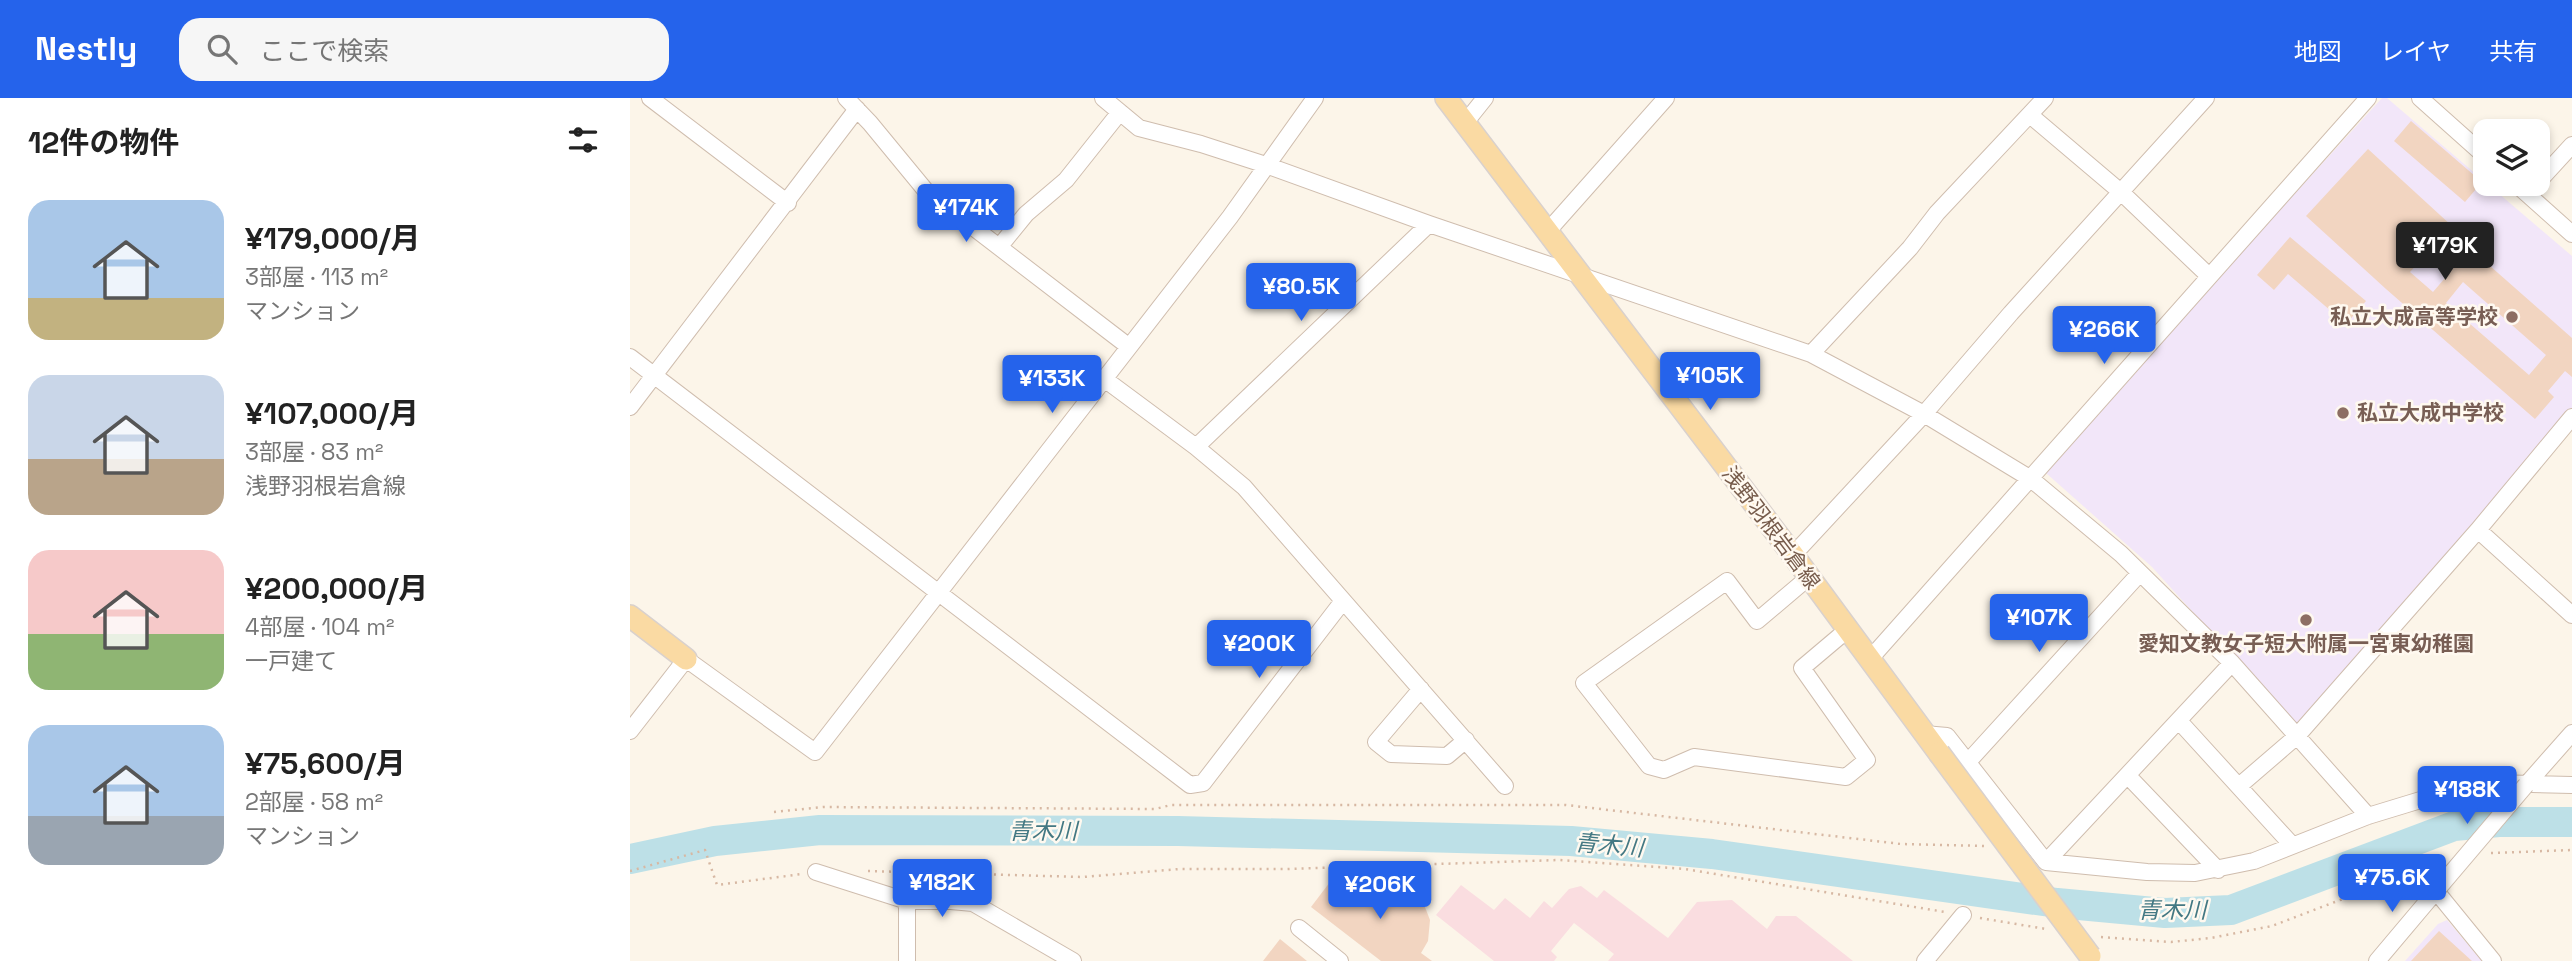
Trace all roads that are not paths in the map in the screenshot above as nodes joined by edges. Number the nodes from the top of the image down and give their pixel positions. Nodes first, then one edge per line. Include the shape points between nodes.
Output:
1 (650, 98) edge
2 (1103, 98) edge
3 (1315, 98) edge
4 (1446, 98) edge
5 (1485, 98) edge
6 (1666, 98) edge
7 (2045, 98) edge
8 (2206, 98) edge
9 (2368, 98) edge
10 (2420, 98) edge
11 (852, 104) edge
12 (1121, 112) junction
13 (2030, 115) junction
14 (1465, 123) junction
15 (2473, 145) edge
16 (2572, 145) edge
17 (1266, 164) junction
18 (2550, 166) edge
19 (2122, 193) junction
20 (2538, 196) edge
21 (788, 203) junction
22 (1429, 224) junction
23 (1547, 232) junction
24 (2572, 234) edge
25 (1000, 246) junction
26 (1578, 274) junction
27 (2209, 276) junction
28 (1128, 346) junction
29 (1811, 354) junction
30 (630, 357) edge
31 (654, 376) junction
32 (1103, 378) junction
33 (630, 407) edge
34 (1924, 414) junction
35 (2572, 417) edge
36 (1196, 447) junction
37 (2031, 479) junction
38 (2478, 530) junction
39 (1793, 555) junction
40 (2140, 573) junction
41 (1809, 577) junction
42 (941, 593) junction
43 (1343, 601) junction
44 (2572, 615) edge
45 (630, 616) edge
46 (1847, 630) junction
47 (686, 659) junction
48 (1869, 660) junction
49 (2232, 663) junction
50 (1421, 689) junction
51 (2179, 721) junction
52 (630, 731) edge
53 (2572, 733) edge
54 (1924, 734) junction
55 (2297, 736) junction
56 (1465, 740) junction
57 (1967, 762) junction
58 (2128, 776) junction
59 (2526, 785) junction
60 (2572, 785) edge
61 (1506, 786) dead end
62 (2239, 786) junction
63 (2368, 816) junction
64 (2292, 845) junction
65 (2046, 862) junction
66 (2218, 870) junction
67 (816, 872) road end
68 (2436, 891) junction
69 (907, 901) junction
70 (1963, 915) road end
71 (1299, 928) dead end
72 (2091, 951) edge
73 (907, 961) edge
74 (1073, 961) edge
75 (1340, 961) edge
76 (1925, 961) edge
77 (2377, 961) edge
78 (2493, 961) edge

1 - 21 street
2 - 12 street
3 - 17 street
4 - 14 main road, 浅野羽根岩倉線
5 - 14 street
6 - 23 street
7 - 13 street
8 - 19 street
9 - 27 street
10 - 15 street
11 - 21 street
11 - 25 street via 926,191
12 - 17 street via 1139,128
12 - 25 street via 1066,180 1026,214
13 - 19 street
13 - 29 street
14 - 23 main road, 浅野羽根岩倉線
16 - 18 street
17 - 22 street
17 - 28 street
19 - 27 street
19 - 34 street
20 - 24 street
21 - 31 street
22 - 26 street
22 - 36 street
23 - 26 main road, 浅野羽根岩倉線
25 - 28 street
26 - 29 street
26 - 39 main road, 浅野羽根岩倉線
27 - 37 street
28 - 32 street
29 - 34 street
30 - 31 street
31 - 33 street
31 - 42 street
32 - 36 street
32 - 42 street
34 - 37 street
34 - 39 street
35 - 38 street
36 - 43 street via 1244,487
37 - 40 street
37 - 48 street
38 - 44 street
38 - 55 street
39 - 41 main road, 浅野羽根岩倉線
40 - 49 street
40 - 57 street
41 - 46 main road, 浅野羽根岩倉線
41 - 46 street via 1756,621 1727,582 1584,682 1648,766 1664,770 1694,757 1846,777 1867,760 1802,668
42 - 43 street via 1190,785 1203,783
42 - 47 street via 815,752
43 - 50 street
45 - 47 main road
46 - 48 main road, 浅野羽根岩倉線
47 - 52 street
48 - 54 main road, 浅野羽根岩倉線
49 - 51 street
49 - 55 street
50 - 56 street
50 - 56 street via 1376,742 1391,754 1447,757
51 - 58 street
51 - 62 street
53 - 59 street
54 - 57 street via 1947,736
54 - 72 main road, 浅野羽根岩倉線, bridge
55 - 62 street
55 - 63 street
56 - 61 street
57 - 65 street
58 - 65 street
58 - 66 street
59 - 60 street
59 - 63 street via 2493,783 2450,791
59 - 68 street, bridge
62 - 64 street
63 - 64 street
64 - 66 street
65 - 66 street via 2169,873
67 - 69 street
68 - 77 street
68 - 78 street
69 - 73 street
69 - 74 street via 973,904
70 - 76 street
71 - 75 street

